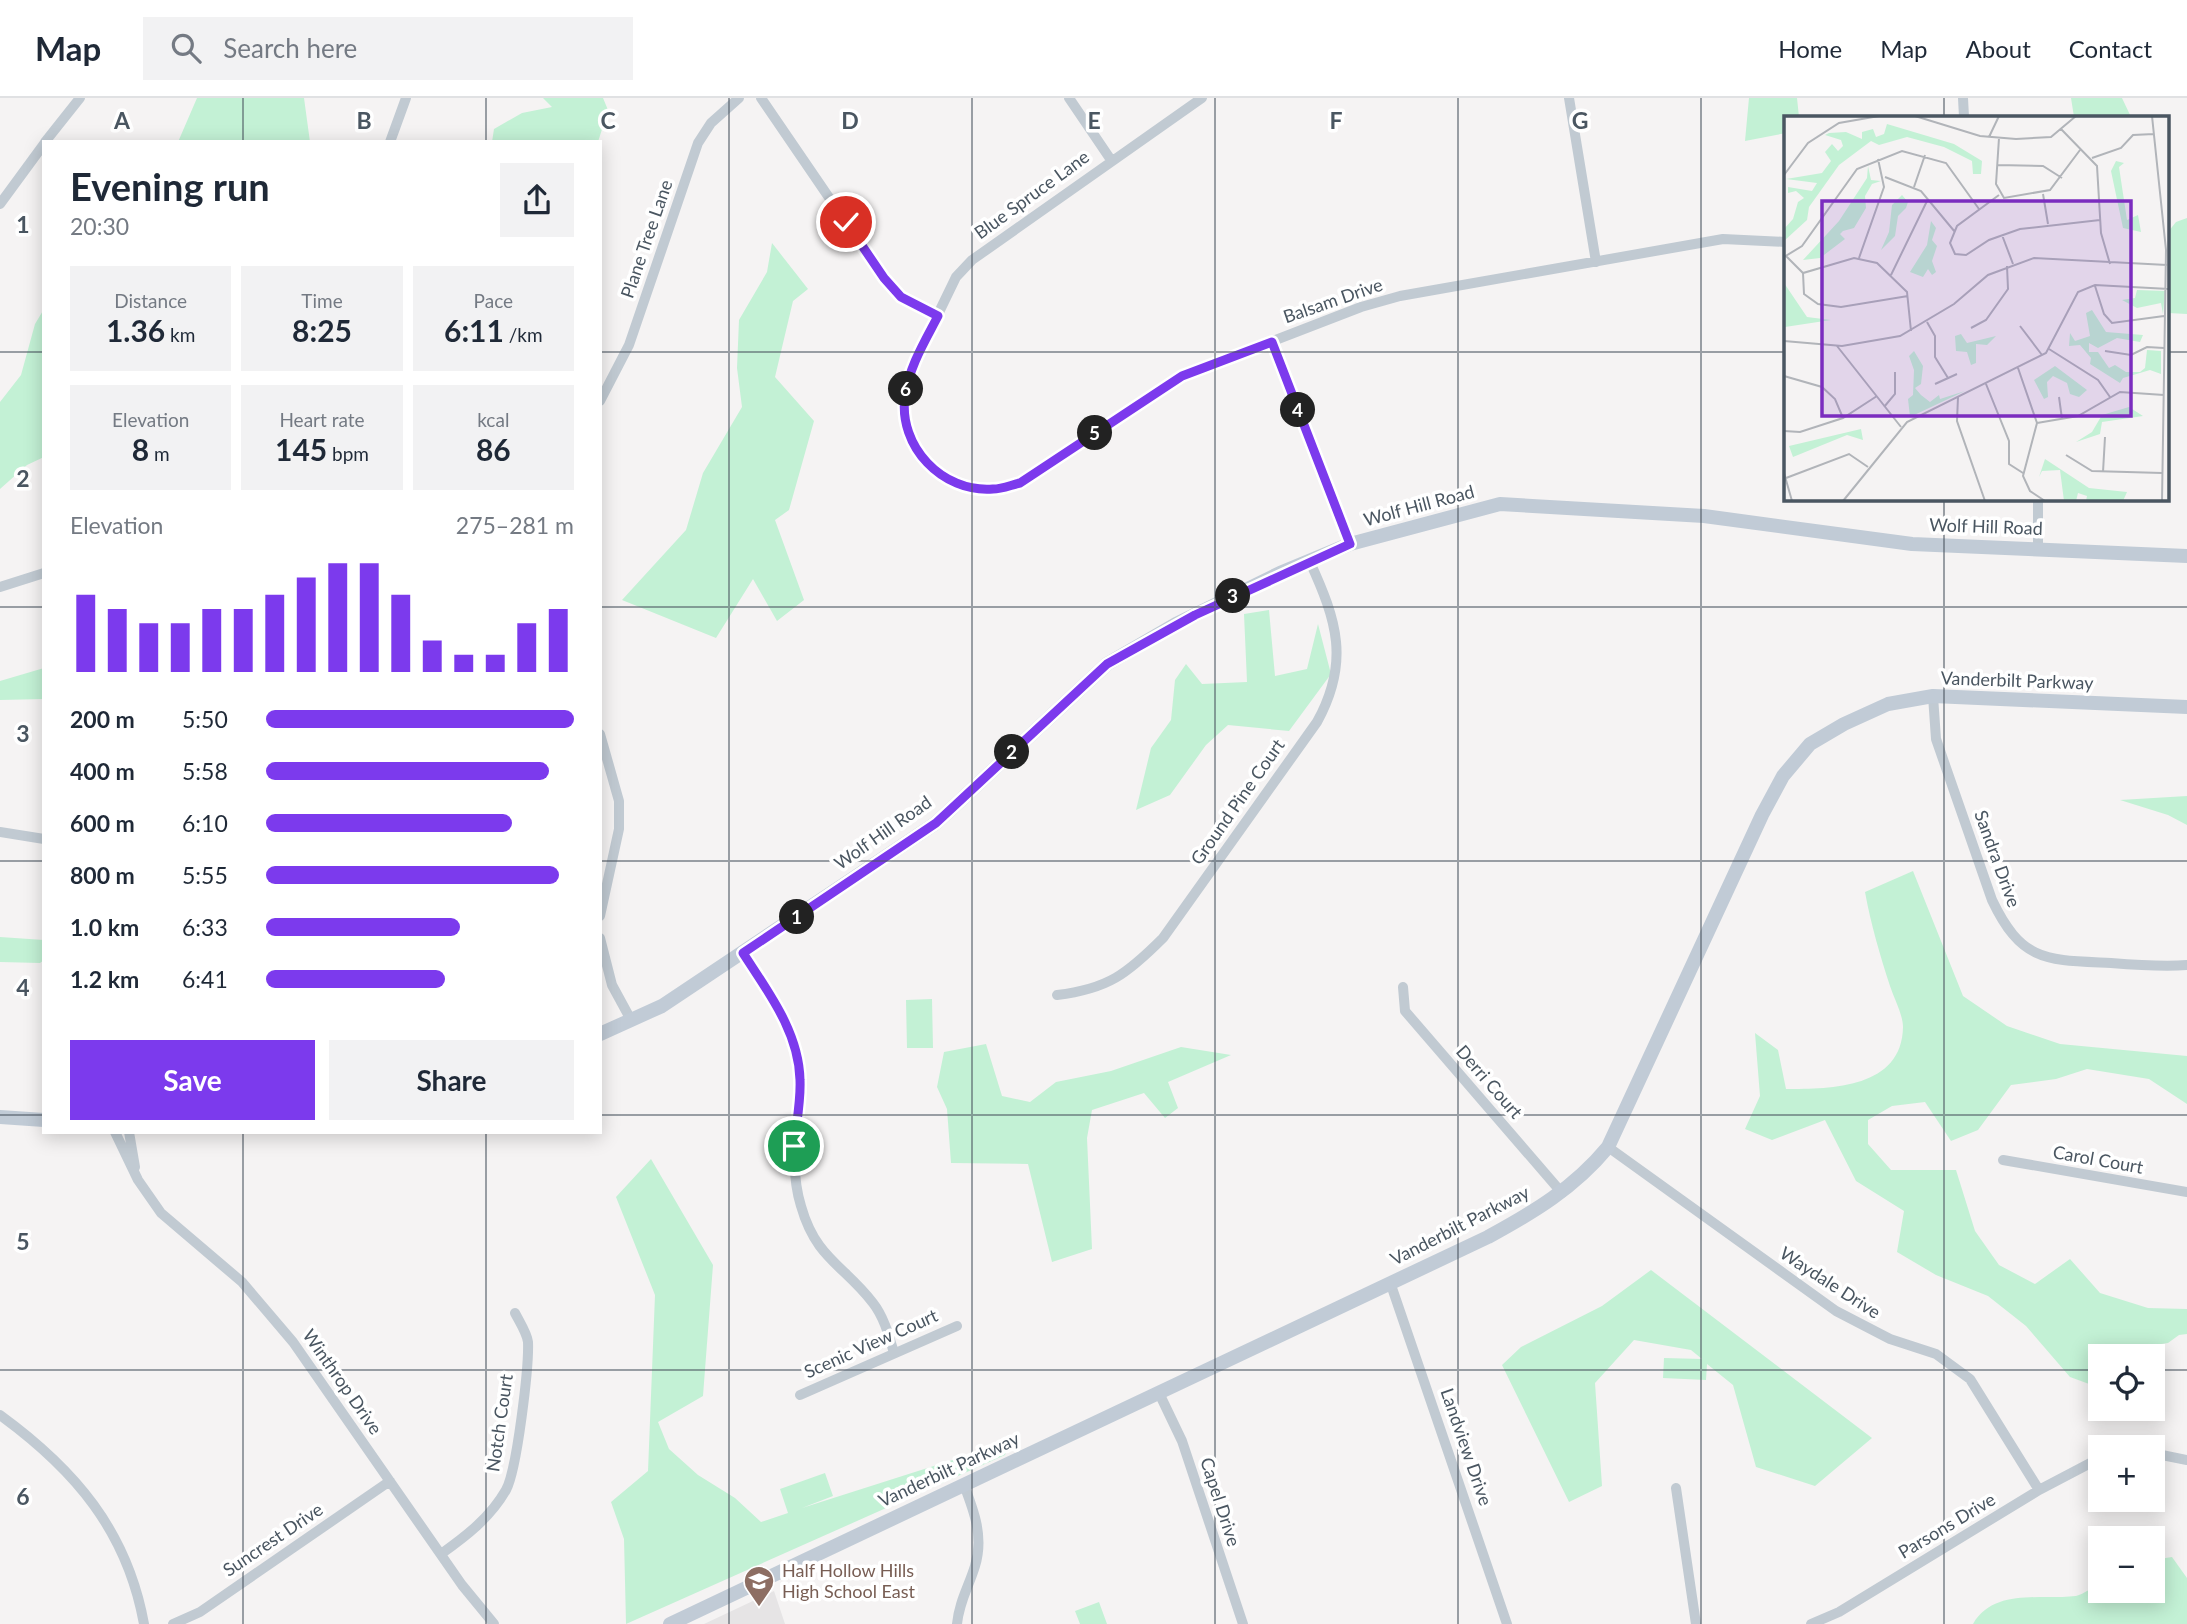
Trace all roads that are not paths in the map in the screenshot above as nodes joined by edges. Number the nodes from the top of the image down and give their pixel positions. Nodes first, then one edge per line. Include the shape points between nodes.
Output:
1 (80, 98) edge
2 (406, 98) edge
3 (739, 98) edge
4 (761, 98) edge
5 (1069, 98) edge
6 (1202, 98) edge
7 (1569, 98) edge
8 (1963, 98) edge
9 (1964, 116) edge
10 (47, 140) edge
11 (391, 140) edge
12 (42, 147) edge
13 (1111, 160) junction
14 (0, 204) edge
15 (1784, 242) edge
16 (1595, 262) junction
17 (938, 316) junction
18 (1272, 342) junction
19 (602, 397) edge
20 (2038, 500) edge
21 (1350, 544) junction
22 (2038, 548) junction
23 (2187, 556) edge
24 (1310, 562) junction
25 (42, 574) edge
26 (0, 587) edge
27 (1933, 696) junction
28 (2187, 707) edge
29 (602, 740) edge
30 (612, 769) junction
31 (602, 770) edge
32 (0, 832) edge
33 (42, 839) edge
34 (602, 907) edge
35 (602, 946) edge
36 (743, 953) junction
37 (2187, 965) edge
38 (1403, 987) dead end
39 (1056, 995) dead end
40 (631, 1020) junction
41 (602, 1033) edge
42 (0, 1117) edge
43 (42, 1120) edge
44 (116, 1134) edge
45 (129, 1134) edge
46 (1608, 1147) junction
47 (2003, 1160) dead end
48 (138, 1180) junction
49 (2187, 1192) edge
50 (1562, 1193) junction
51 (1390, 1282) junction
52 (515, 1313) dead end
53 (957, 1326) dead end
54 (894, 1353) junction
55 (1159, 1393) junction
56 (800, 1395) dead end
57 (0, 1415) edge
58 (2165, 1455) edge
59 (2187, 1460) edge
60 (2088, 1464) edge
61 (390, 1481) junction
62 (964, 1485) junction
63 (1676, 1488) dead end
64 (2039, 1490) junction
65 (441, 1554) junction
66 (144, 1624) edge
67 (173, 1624) edge
68 (494, 1624) edge
69 (670, 1624) edge
70 (957, 1624) edge
71 (1243, 1624) edge
72 (1507, 1624) edge
73 (1696, 1624) edge
74 (1811, 1624) edge

1 - 10 street
2 - 11 street
3 - 19 street, Plane Tree Lane via 711,123 698,143 629,345
4 - 17 street via 884,278 901,297
5 - 13 street
6 - 13 street, Blue Spruce Lane
7 - 16 street
8 - 9 street
12 - 14 street
13 - 17 street, Blue Spruce Lane via 972,260 956,277
15 - 16 street, Balsam Drive via 1723,239
16 - 18 street, Balsam Drive via 1400,296
17 - 18 street, Balsam Drive via 911,370 905,395 910,439 941,476 965,486 992,489 1020,483 1054,463 1182,376
18 - 21 street
20 - 22 street
21 - 22 main road, Wolf Hill Road via 1500,505 1704,516 1912,544
21 - 24 main road, Wolf Hill Road
22 - 23 main road, Wolf Hill Road
24 - 36 main road, Wolf Hill Road via 1176,624 1107,664 936,823
24 - 39 street, Ground Pine Court via 1334,621 1338,644 1330,698 1317,722 1163,938 1135,967 1093,991
25 - 26 street
27 - 28 main road, Vanderbilt Parkway
27 - 37 street, Sandra Drive via 1940,751 1992,900 2018,941 2051,960
27 - 46 main road, Vanderbilt Parkway via 1888,704 1844,724 1810,744 1783,776
29 - 30 street
30 - 31 street
30 - 34 street via 619,829
32 - 33 street
35 - 40 street via 612,985
36 - 40 main road, Wolf Hill Road via 662,1006
36 - 54 street via 771,995 797,1052 801,1082 794,1175 801,1206 821,1251 875,1306
38 - 50 street, Derri Court via 1405,1010
40 - 41 main road, Wolf Hill Road
42 - 43 main road
44 - 48 street, Winthrop Drive
45 - 48 street, Winthrop Drive
46 - 50 main road, Vanderbilt Parkway via 1586,1174
46 - 64 street, Waydale Drive via 1836,1311 1862,1327 1936,1354 1955,1366 1987,1401
47 - 49 street, Carol Court
48 - 61 street, Winthrop Drive via 161,1213 270,1312
50 - 51 main road, Vanderbilt Parkway via 1488,1237
51 - 55 main road, Vanderbilt Parkway
51 - 72 street, Landview Drive
52 - 65 street, Notch Court via 528,1340 515,1465 495,1507
53 - 54 street, Scenic View Court
54 - 56 street, Scenic View Court
55 - 62 main road, Vanderbilt Parkway
55 - 71 street, Capel Drive via 1182,1441
57 - 66 street via 55,1458 94,1504 127,1566
58 - 59 street
60 - 64 street, Parsons Drive
61 - 65 street, Winthrop Drive
61 - 67 street, Suncrest Drive via 200,1612
62 - 69 main road, Vanderbilt Parkway
62 - 70 street via 977,1519 979,1545
63 - 73 street
64 - 74 street, Parsons Drive via 1839,1612
65 - 68 street, Winthrop Drive

